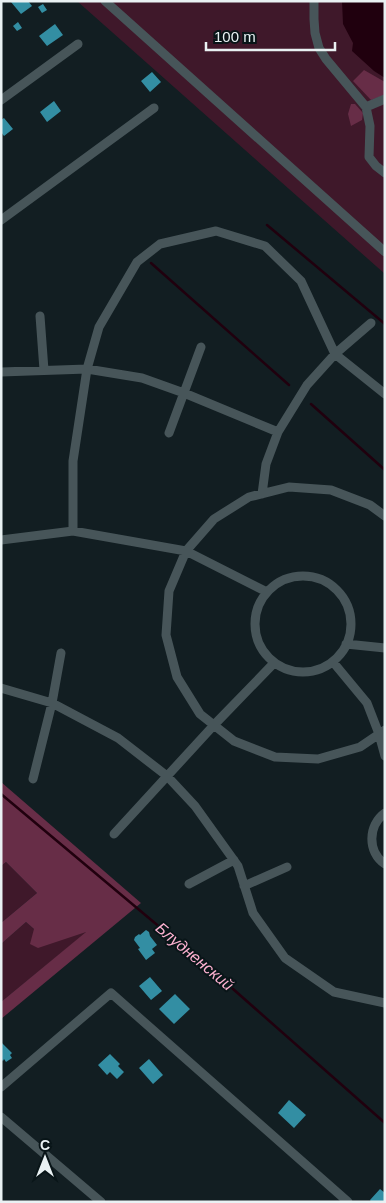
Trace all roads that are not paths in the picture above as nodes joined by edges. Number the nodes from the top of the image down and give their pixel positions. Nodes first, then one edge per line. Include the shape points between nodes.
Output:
1 (105, 1) edge
2 (314, 1) edge
3 (78, 44) dead end
4 (385, 99) edge
5 (1, 100) edge
6 (366, 107) junction
7 (154, 108) dead end
8 (385, 172) edge
9 (1, 220) edge
10 (385, 252) edge
11 (40, 316) dead end
12 (371, 323) dead end
13 (201, 347) dead end
14 (335, 354) junction
15 (87, 368) junction
16 (44, 370) junction
17 (1, 372) edge
18 (184, 393) junction
19 (385, 394) edge
20 (278, 432) junction
21 (169, 433) dead end
22 (262, 494) junction
23 (385, 516) edge
24 (73, 531) junction
25 (1, 540) edge
26 (186, 551) junction
27 (267, 592) junction
28 (346, 644) junction
29 (385, 648) edge
30 (61, 653) dead end
31 (274, 662) junction
32 (333, 662) junction
33 (1, 688) edge
34 (52, 704) junction
35 (214, 725) junction
36 (382, 732) edge
37 (385, 756) edge
38 (167, 776) junction
39 (33, 779) dead end
40 (385, 813) edge
41 (114, 834) dead end
42 (234, 860) junction
43 (385, 864) edge
44 (288, 867) dead end
45 (189, 884) dead end
46 (244, 886) junction
47 (385, 1003) edge
48 (1, 1087) edge
49 (1, 1117) edge
50 (101, 1202) edge
51 (348, 1202) edge

1 - 10 street
2 - 6 street via 319,48
3 - 5 street
4 - 6 street
6 - 8 street via 370,126 369,157
7 - 9 street
11 - 16 street
12 - 14 street
13 - 18 street
14 - 15 street via 301,281 265,246 216,231 160,244 137,262 99,327
14 - 19 street
14 - 20 street via 307,385
15 - 16 street
15 - 18 street via 142,378
15 - 24 street via 73,461
16 - 17 street
18 - 20 street
18 - 21 street
20 - 22 street via 266,464
22 - 23 street via 289,487 331,490 370,504
22 - 26 street via 249,498 214,520
24 - 25 street
24 - 26 street
26 - 27 street
26 - 35 street via 169,591 166,635 177,677 200,714
27 - 28 street via 279,582 294,577 310,577 325,582 338,591 347,604 351,620
27 - 31 street via 255,621 263,651
28 - 29 street
28 - 32 street
30 - 34 street
31 - 32 street via 288,670 304,672
31 - 35 street
32 - 36 street via 367,703
33 - 34 street
34 - 38 street via 118,738
34 - 39 street
35 - 36 street via 234,741 275,757 318,759 360,747
35 - 38 street
36 - 37 street
38 - 41 street
38 - 42 street via 195,806
40 - 43 street via 372,833 375,853
42 - 45 street
42 - 46 street
44 - 46 street
46 - 47 street via 252,913 285,958 334,992
48 - 51 street via 111,993
49 - 50 street

